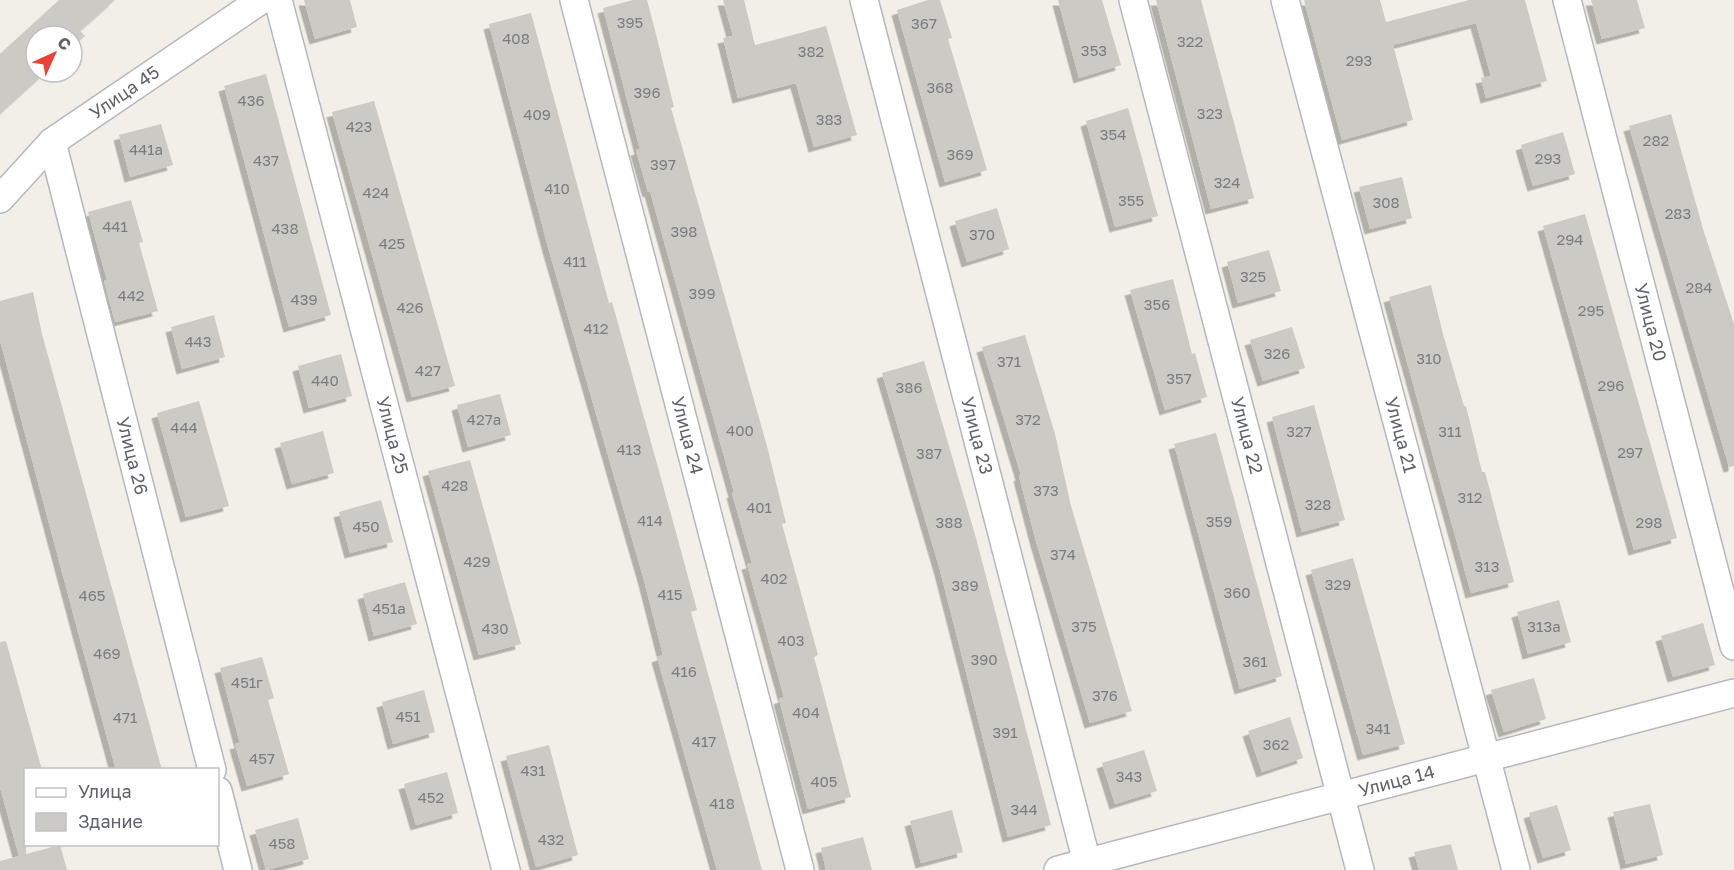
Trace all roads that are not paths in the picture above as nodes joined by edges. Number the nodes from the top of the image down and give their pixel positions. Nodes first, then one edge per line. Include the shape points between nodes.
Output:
1 (261, 0) edge
2 (278, 0) edge
3 (574, 0) edge
4 (864, 0) edge
5 (1133, 0) edge
6 (1285, 0) edge
7 (1566, 0) edge
8 (52, 142) junction
9 (0, 199) edge
10 (1734, 646) edge
11 (1734, 693) edge
12 (1487, 759) junction
13 (211, 768) edge
14 (219, 795) edge
15 (1341, 798) junction
16 (1088, 867) edge
17 (238, 870) edge
18 (506, 870) edge
19 (801, 870) edge
20 (1058, 870) edge
21 (1360, 870) edge
22 (1516, 870) edge

1 - 8 street, Улица 45
2 - 18 street, Улица 25
3 - 19 street, Улица 24
4 - 16 street, Улица 23
5 - 15 street, Улица 22
6 - 12 street, Улица 21
7 - 10 street, Улица 20
8 - 9 street, Улица 45
8 - 13 street, Улица 26
11 - 12 street, Улица 14
12 - 15 street, Улица 14
12 - 22 street, Улица 21
14 - 17 street
15 - 16 street, Улица 14
15 - 21 street, Улица 22
16 - 20 street, Улица 14

